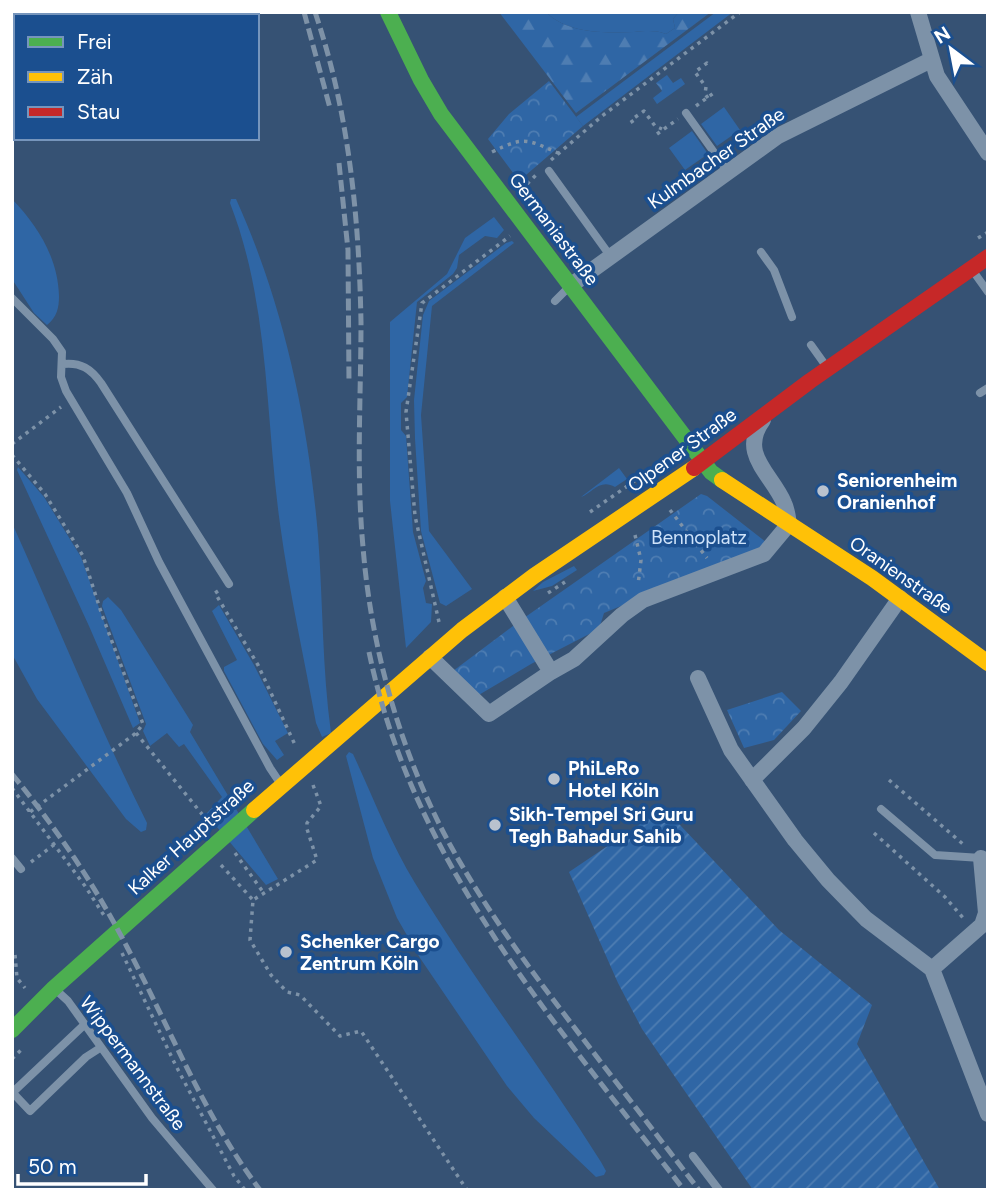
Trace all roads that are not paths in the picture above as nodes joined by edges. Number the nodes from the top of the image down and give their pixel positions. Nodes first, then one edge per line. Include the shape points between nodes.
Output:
1 (388, 12) edge
2 (918, 12) edge
3 (931, 60) junction
4 (686, 113) road end
5 (988, 153) edge
6 (549, 167) road end
7 (728, 172) junction
8 (761, 252) dead end
9 (611, 257) junction
10 (988, 257) edge
11 (971, 268) junction
12 (570, 286) junction
13 (988, 292) edge
14 (12, 298) edge
15 (555, 301) dead end
16 (792, 317) dead end
17 (811, 345) dead end
18 (62, 364) junction
19 (827, 368) junction
20 (769, 413) junction
21 (702, 461) junction
22 (789, 524) junction
23 (229, 584) road end
24 (505, 597) junction
25 (900, 598) junction
26 (430, 657) junction
27 (988, 663) edge
28 (551, 672) junction
29 (698, 678) dead end
30 (402, 681) joint
31 (752, 780) junction
32 (282, 785) junction
33 (881, 809) dead end
34 (12, 858) edge
35 (981, 858) joint
36 (20, 869) road end
37 (932, 969) junction
38 (54, 988) junction
39 (84, 1025) junction
40 (12, 1030) edge
41 (100, 1048) junction
42 (12, 1093) edge
43 (988, 1114) edge
44 (693, 1156) dead end
45 (213, 1190) edge
46 (719, 1190) edge

1 - 12 main road, Germaniastraße via 441,114
2 - 3 street
3 - 5 street
3 - 7 street, Kulmbacher Straße via 784,132
4 - 7 lane
6 - 9 lane
7 - 9 street, Kulmbacher Straße
8 - 16 lane via 774,270
9 - 12 street, Kulmbacher Straße
10 - 11 main road, Olpener Straße
11 - 13 lane
11 - 19 main road, Olpener Straße
12 - 15 lane
12 - 21 main road, Germaniastraße
14 - 18 lane via 53,339 62,352
17 - 19 lane
18 - 23 lane via 83,366 102,383
18 - 32 lane via 61,377 71,400 127,493 159,562
19 - 20 main road, Olpener Straße
20 - 21 main road, Olpener Straße
20 - 22 street via 757,428 754,447 784,502
21 - 22 main road, Oranienstraße via 716,477
21 - 24 main road, Olpener Straße
22 - 25 main road, Oranienstraße
22 - 28 street via 764,554 643,600 574,659
24 - 26 main road, Olpener Straße
24 - 28 street
25 - 27 main road, Oranienstraße
25 - 31 street via 841,682
26 - 28 street via 489,714
26 - 30 main road, Olpener Straße
29 - 31 street via 731,750
30 - 32 main road, Kalker Hauptstraße
31 - 37 street via 828,880 866,919
32 - 38 main road, Kalker Hauptstraße
33 - 35 lane via 935,855
34 - 36 lane
35 - 37 street via 986,913 982,925
37 - 43 street
38 - 39 lane, Wippermannstraße
38 - 40 main road, Kalker Hauptstraße
39 - 41 lane, Wippermannstraße
39 - 42 lane
41 - 42 lane via 30,1111
41 - 45 lane, Wippermannstraße
44 - 46 lane

